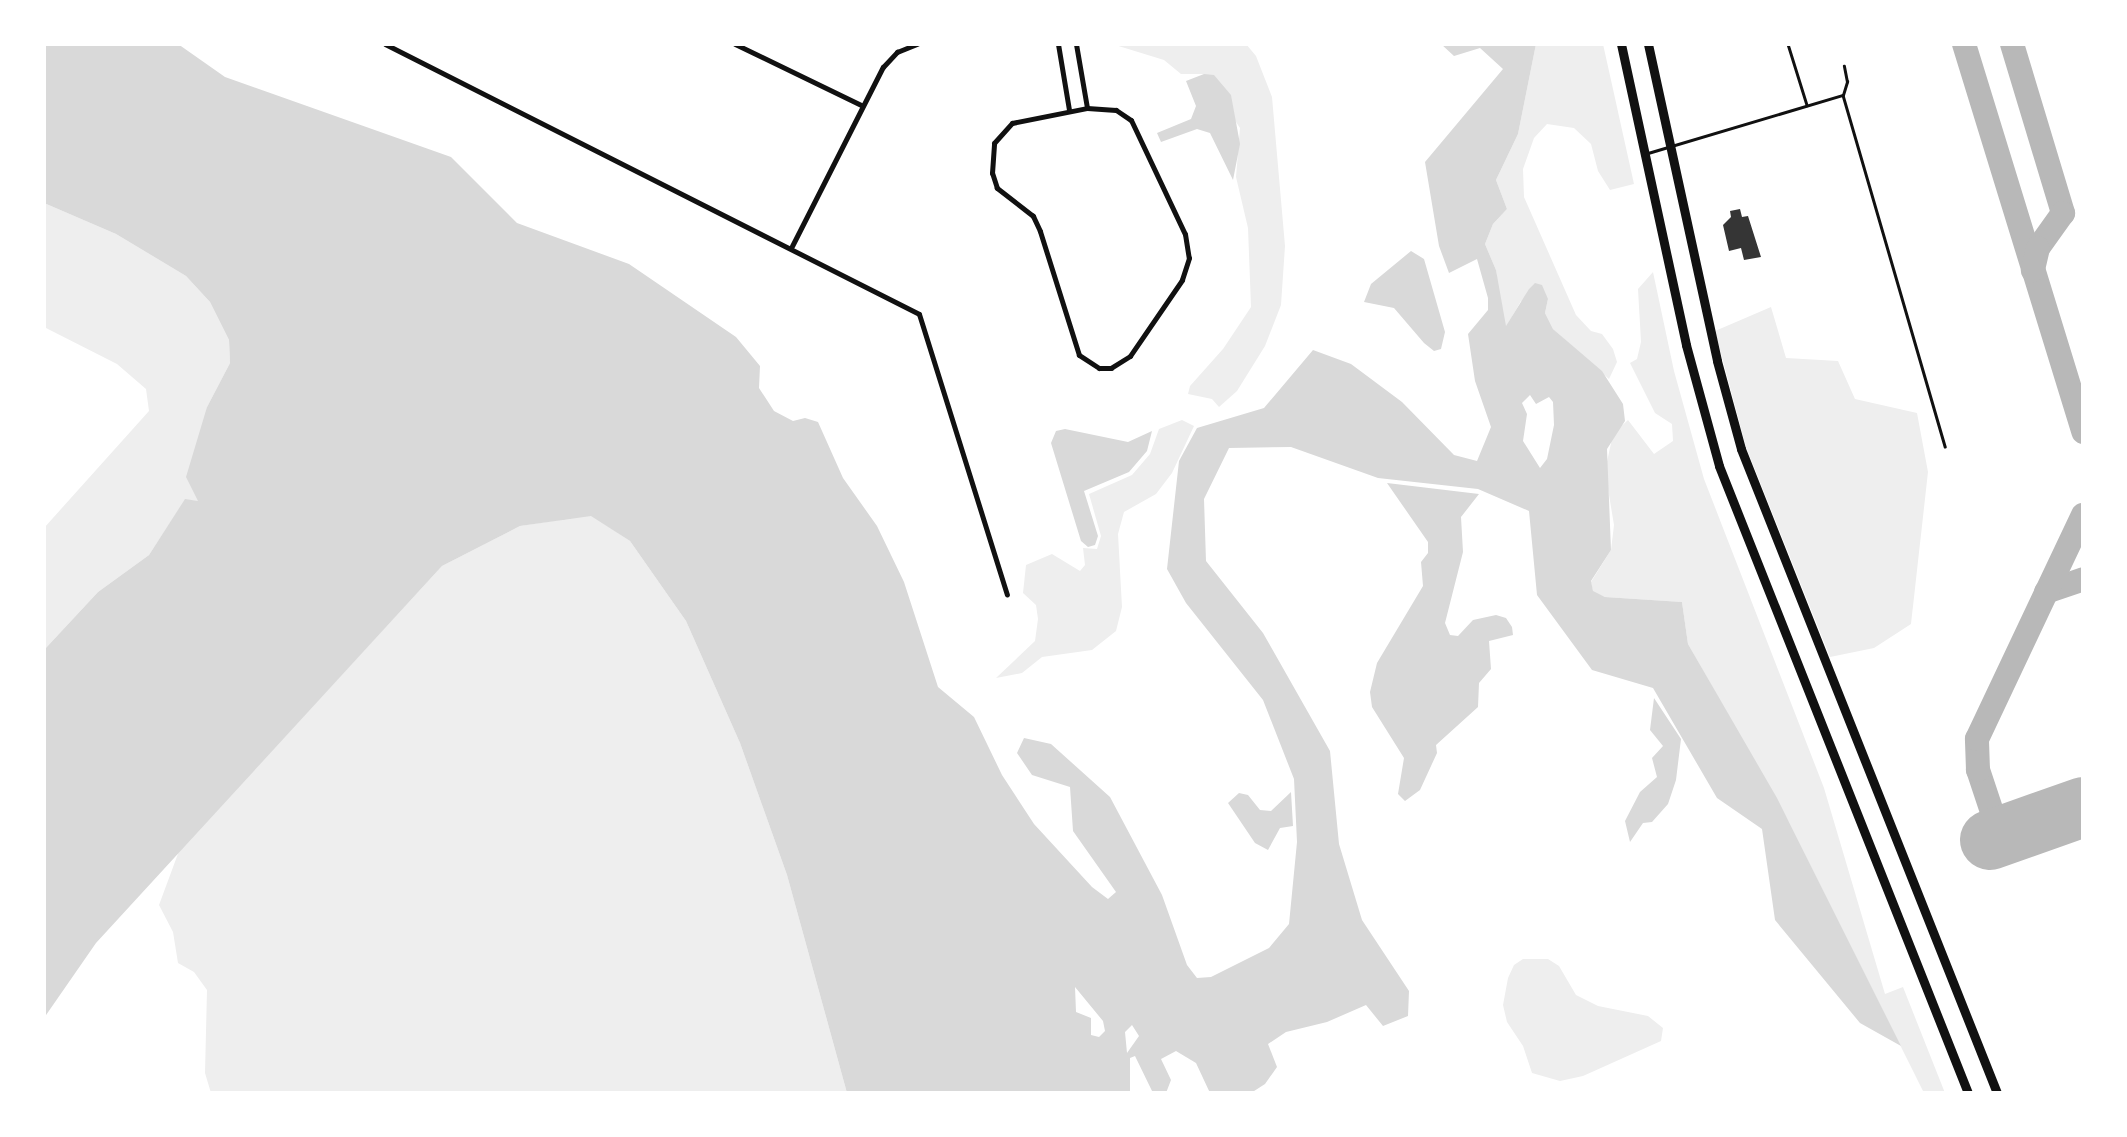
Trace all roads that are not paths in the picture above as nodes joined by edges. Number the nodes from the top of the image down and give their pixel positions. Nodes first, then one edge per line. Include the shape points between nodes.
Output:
1 (385, 44) edge
2 (735, 44) edge
3 (917, 44) edge
4 (1058, 44) edge
5 (1076, 44) edge
6 (1621, 44) edge
7 (1648, 44) edge
8 (1788, 44) edge
9 (1844, 66) dead end
10 (1843, 95) junction
11 (861, 105) junction
12 (1807, 106) junction
13 (1087, 108) junction
14 (1069, 110) junction
15 (1670, 147) junction
16 (1645, 154) junction
17 (792, 246) junction
18 (1945, 447) dead end
19 (1007, 594) dead end
20 (1967, 1090) edge
21 (1997, 1093) edge

1 - 17 street
2 - 11 street
3 - 11 street via 897,52
4 - 14 street
5 - 13 street
6 - 16 main road
7 - 15 main road
8 - 12 lane
9 - 10 lane via 1847,82
10 - 12 lane
10 - 18 lane
11 - 17 street
12 - 15 lane
13 - 14 street
13 - 14 street via 1115,110 1131,120 1185,234 1189,258 1182,280 1130,355 1111,368 1099,368 1079,355 1033,216 997,188 992,173 994,143 1002,131 1027,117
15 - 16 lane
15 - 21 main road via 1717,361 1752,481
16 - 20 main road via 1696,385 1724,479
17 - 19 street via 919,314

